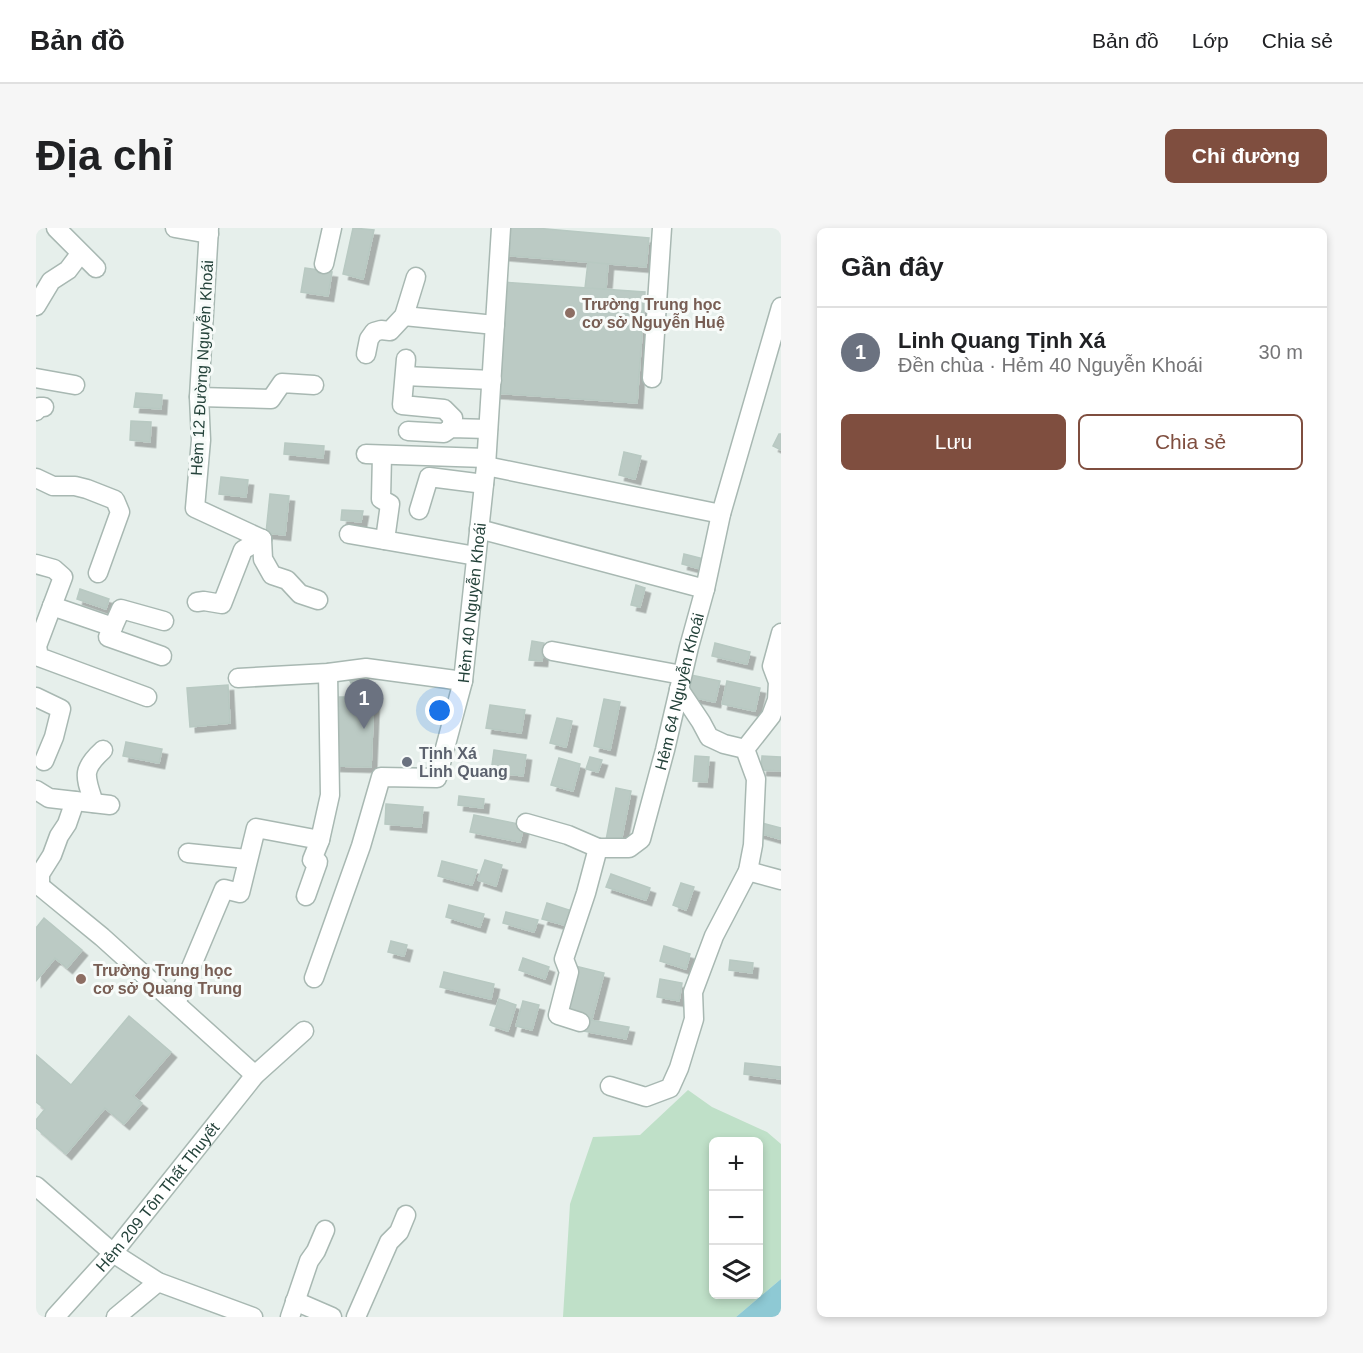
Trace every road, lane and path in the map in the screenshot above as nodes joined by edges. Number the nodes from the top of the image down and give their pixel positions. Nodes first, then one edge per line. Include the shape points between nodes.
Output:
1 (56, 228) edge
2 (175, 228) edge
3 (332, 228) edge
4 (501, 228) edge
5 (662, 228) edge
6 (209, 231) edge
7 (80, 254) junction
8 (324, 264) dead end
9 (96, 268) dead end
10 (416, 277) dead end
11 (36, 306) edge
12 (781, 307) edge
13 (404, 316) junction
14 (495, 325) junction
15 (366, 354) dead end
16 (36, 378) edge
17 (652, 378) dead end
18 (492, 380) junction
19 (75, 385) dead end
20 (314, 385) dead end
21 (199, 397) junction
22 (451, 428) junction
23 (488, 429) junction
24 (408, 431) dead end
25 (486, 470) junction
26 (36, 478) edge
27 (419, 510) dead end
28 (721, 514) junction
29 (479, 529) junction
30 (349, 534) dead end
31 (262, 538) junction
32 (385, 540) junction
33 (476, 556) junction
34 (36, 564) edge
35 (98, 573) dead end
36 (705, 589) junction
37 (318, 600) dead end
38 (197, 602) dead end
39 (52, 606) junction
40 (164, 621) dead end
41 (112, 627) junction
42 (781, 633) edge
43 (36, 646) edge
44 (552, 651) dead end
45 (162, 656) dead end
46 (328, 673) junction
47 (238, 678) dead end
48 (463, 681) junction
49 (681, 682) junction
50 (36, 697) edge
51 (147, 697) dead end
52 (745, 748) junction
53 (103, 750) dead end
54 (44, 761) dead end
55 (36, 790) edge
56 (75, 801) junction
57 (526, 823) dead end
58 (320, 840) junction
59 (598, 848) junction
60 (188, 853) dead end
61 (247, 859) junction
62 (748, 871) junction
63 (781, 880) edge
64 (38, 884) edge
65 (306, 896) dead end
66 (314, 978) dead end
67 (176, 1003) junction
68 (580, 1022) dead end
69 (304, 1030) dead end
70 (255, 1075) junction
71 (610, 1086) dead end
72 (36, 1186) edge
73 (406, 1215) dead end
74 (325, 1230) dead end
75 (113, 1253) junction
76 (158, 1282) junction
77 (293, 1309) edge
78 (55, 1317) edge
79 (116, 1317) edge
80 (253, 1317) edge
81 (332, 1317) edge
82 (356, 1317) edge

1 - 7 street
2 - 6 street
3 - 8 street
4 - 14 street, Hẻm 40 Nguyễn Khoái
5 - 17 street
6 - 21 street, Hẻm 12 Đường Nguyễn Khoái
7 - 9 street
7 - 11 street via 68,270 51,281
10 - 13 street
12 - 28 street, Hẻm 64 Nguyễn Khoái
13 - 14 street
13 - 15 street via 390,331 374,332
14 - 18 street, Hẻm 40 Nguyễn Khoái
16 - 19 street
18 - 22 street via 467,380 405,368 402,405 444,409 453,418
18 - 23 street, Hẻm 40 Nguyễn Khoái
20 - 21 street via 282,383 271,399
21 - 31 street, Hẻm 12 Đường Nguyễn Khoái via 201,440 195,508
22 - 23 street
22 - 24 street via 444,433
23 - 25 street, Hẻm 40 Nguyễn Khoái
25 - 27 street via 429,477
25 - 28 street
25 - 29 street, Hẻm 40 Nguyễn Khoái
25 - 32 street via 374,455 381,499 390,504
26 - 35 street via 53,486 75,486 115,500 120,512
28 - 36 street, Hẻm 64 Nguyễn Khoái
29 - 33 street, Hẻm 40 Nguyễn Khoái
29 - 36 street
30 - 32 street
31 - 37 street via 263,559 272,575 287,580 300,594
31 - 38 street via 243,550 222,604
32 - 33 street
33 - 48 street, Hẻm 40 Nguyễn Khoái
34 - 39 street via 54,569 63,577
36 - 49 street, Hẻm 64 Nguyễn Khoái
39 - 41 street
39 - 43 street
40 - 41 street via 121,609
41 - 45 street via 108,637
42 - 52 street via 772,666 777,700 771,716
43 - 51 street via 39,657
44 - 49 street
46 - 47 street
46 - 48 street via 366,668
46 - 58 street via 330,795
48 - 66 street, Hẻm 40 Nguyễn Khoái via 437,778 381,777
49 - 52 street via 709,737
49 - 59 street, Hẻm 64 Nguyễn Khoái via 641,839 629,848
50 - 54 street via 61,709
52 - 62 street via 756,779
53 - 56 street via 89,763 87,775 102,804
55 - 56 street via 49,798
56 - 64 street
57 - 59 street via 568,834
58 - 61 street via 256,828
58 - 65 street via 312,860 318,862
59 - 68 street via 564,959 569,972 558,1015
60 - 61 street
61 - 67 street via 240,892 224,889
62 - 63 street
62 - 71 street via 714,936 693,992 694,1019 670,1088 646,1097
64 - 67 street
67 - 70 street
69 - 70 street, Hẻm 209 Tôn Thất Thuyết
70 - 75 street, Hẻm 209 Tôn Thất Thuyết
72 - 75 street
73 - 82 street via 399,1232 389,1242
74 - 77 street via 309,1261
75 - 76 street
75 - 78 street, Hẻm 209 Tôn Thất Thuyết
76 - 79 street
76 - 80 street
77 - 81 street

